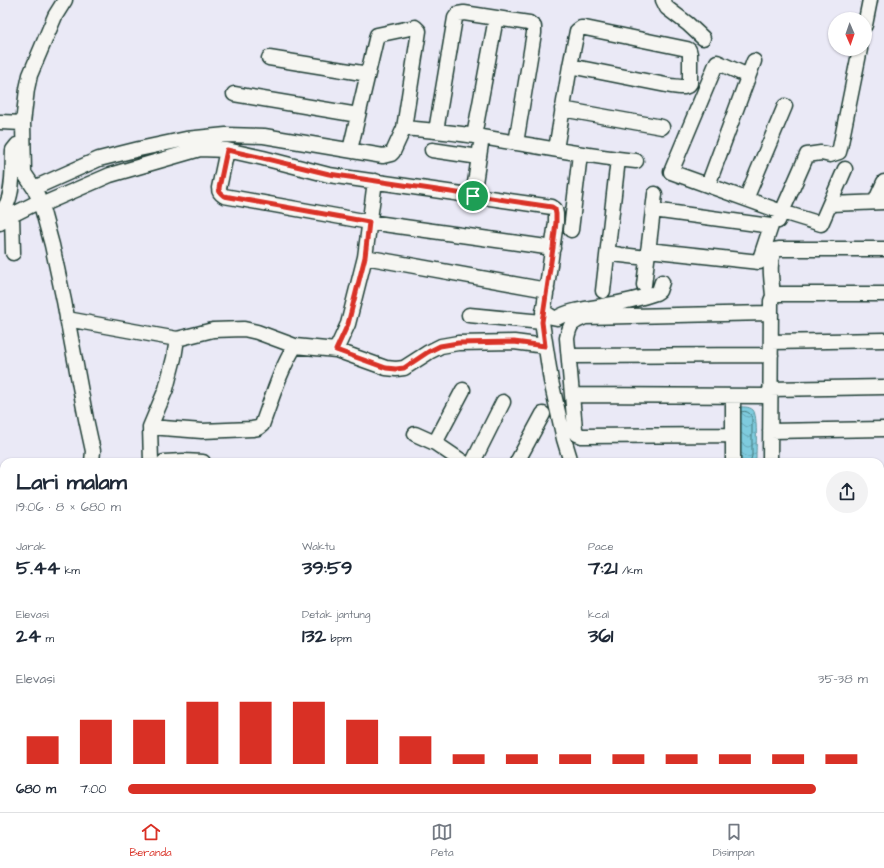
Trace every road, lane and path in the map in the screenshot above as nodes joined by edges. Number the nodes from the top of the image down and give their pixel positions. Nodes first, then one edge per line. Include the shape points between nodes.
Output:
1 (65, 0) edge
2 (663, 0) edge
3 (870, 0) edge
4 (868, 12) edge
5 (496, 18) junction
6 (703, 38) dead end
7 (859, 56) edge
8 (269, 58) dead end
9 (754, 61) dead end
10 (570, 66) junction
11 (368, 74) junction
12 (748, 76) junction
13 (234, 94) dead end
14 (785, 106) dead end
15 (562, 109) junction
16 (358, 115) junction
17 (0, 122) edge
18 (18, 127) junction
19 (662, 127) dead end
20 (404, 128) junction
21 (436, 131) junction
22 (478, 136) junction
23 (516, 143) junction
24 (18, 147) junction
25 (556, 149) junction
26 (227, 150) junction
27 (350, 150) junction
28 (432, 150) dead end
29 (580, 154) junction
30 (479, 157) junction
31 (618, 159) junction
32 (636, 161) dead end
33 (845, 169) dead end
34 (375, 181) junction
35 (884, 182) edge
36 (708, 186) junction
37 (655, 194) dead end
38 (473, 196) junction
39 (38, 197) junction
40 (746, 200) junction
41 (879, 202) edge
42 (830, 204) junction
43 (653, 210) junction
44 (782, 212) junction
45 (6, 213) edge
46 (369, 222) junction
47 (0, 223) edge
48 (571, 230) dead end
49 (769, 247) dead end
50 (553, 248) junction
51 (884, 249) edge
52 (13, 253) dead end
53 (608, 253) junction
54 (648, 254) junction
55 (365, 257) junction
56 (662, 282) dead end
57 (644, 285) dead end
58 (547, 290) junction
59 (603, 291) dead end
60 (884, 294) edge
61 (774, 296) junction
62 (771, 313) junction
63 (469, 315) dead end
64 (543, 317) junction
65 (67, 319) junction
66 (177, 339) junction
67 (884, 340) edge
68 (295, 346) junction
69 (545, 346) junction
70 (771, 348) junction
71 (336, 350) junction
72 (569, 356) junction
73 (884, 387) edge
74 (463, 390) dead end
75 (770, 392) junction
76 (572, 395) junction
77 (733, 396) junction
78 (503, 402) dead end
79 (543, 414) dead end
80 (150, 427) junction
81 (884, 429) edge
82 (770, 431) junction
83 (415, 434) dead end
84 (733, 436) junction
85 (435, 443) junction
86 (92, 458) edge
87 (151, 458) edge
88 (457, 458) edge
89 (475, 458) edge
90 (519, 458) edge
91 (570, 458) edge
92 (733, 458) edge
93 (770, 458) edge

1 - 18 street via 54,16 30,75
2 - 6 street via 667,8
3 - 4 street
5 - 21 street via 464,13 458,14 455,18
5 - 22 street
5 - 23 street via 529,23 534,27
7 - 44 street via 839,152 830,155 808,155
8 - 11 street
9 - 12 street
10 - 10 street via 577,30 585,28 690,50 690,83 685,88
10 - 15 street
11 - 16 street
11 - 20 street via 377,35 415,27 419,31
12 - 36 street
12 - 36 street via 717,62 671,172
13 - 16 street
14 - 40 street
15 - 19 street
15 - 25 street
16 - 27 street
17 - 18 street
18 - 24 street
20 - 21 street
20 - 27 street via 391,154 384,156
21 - 22 street
22 - 23 street
22 - 30 street
23 - 25 street
24 - 39 street via 24,173
24 - 45 street via 12,190 4,210
25 - 29 street
26 - 34 street via 329,174
26 - 39 street via 200,150
26 - 46 street via 220,194
27 - 39 street via 264,136 226,135 186,140 99,159
28 - 30 street
29 - 31 street
29 - 48 street
30 - 38 street
31 - 32 street
31 - 53 street
33 - 42 street
34 - 38 street
34 - 46 street
35 - 41 street
36 - 40 street
37 - 43 street
38 - 50 street via 552,207 556,214
39 - 45 street
39 - 65 street via 52,245
40 - 44 street
41 - 42 street
42 - 44 street via 821,224
43 - 54 street
43 - 54 street via 771,226 759,262
44 - 49 street
45 - 47 street
45 - 52 street
46 - 50 street
46 - 55 street
50 - 58 street
51 - 61 street via 774,250 771,257
53 - 54 street
53 - 59 street
54 - 57 street
55 - 58 street
55 - 71 street via 348,324
56 - 64 street via 656,293 626,302 594,307 557,318
58 - 64 street
60 - 61 street
61 - 62 street via 771,301
62 - 70 street
62 - 72 street via 585,317 569,328
63 - 64 street
64 - 69 street
65 - 66 street
65 - 86 street
66 - 68 street via 213,330 244,329
66 - 80 street via 166,389
67 - 70 street
68 - 71 street
68 - 80 street via 283,369 262,424 258,428 202,431
69 - 71 street via 514,342 458,343 440,346 404,368 396,369 386,368
69 - 91 street
70 - 72 street
70 - 75 street
72 - 76 street
73 - 75 street
74 - 85 street
75 - 77 street
75 - 82 street
76 - 77 street
76 - 84 street via 575,429 577,434 582,436
77 - 84 street
78 - 89 street
79 - 90 street
80 - 87 street
81 - 82 street
82 - 93 street
83 - 85 street
84 - 92 street
85 - 88 street

